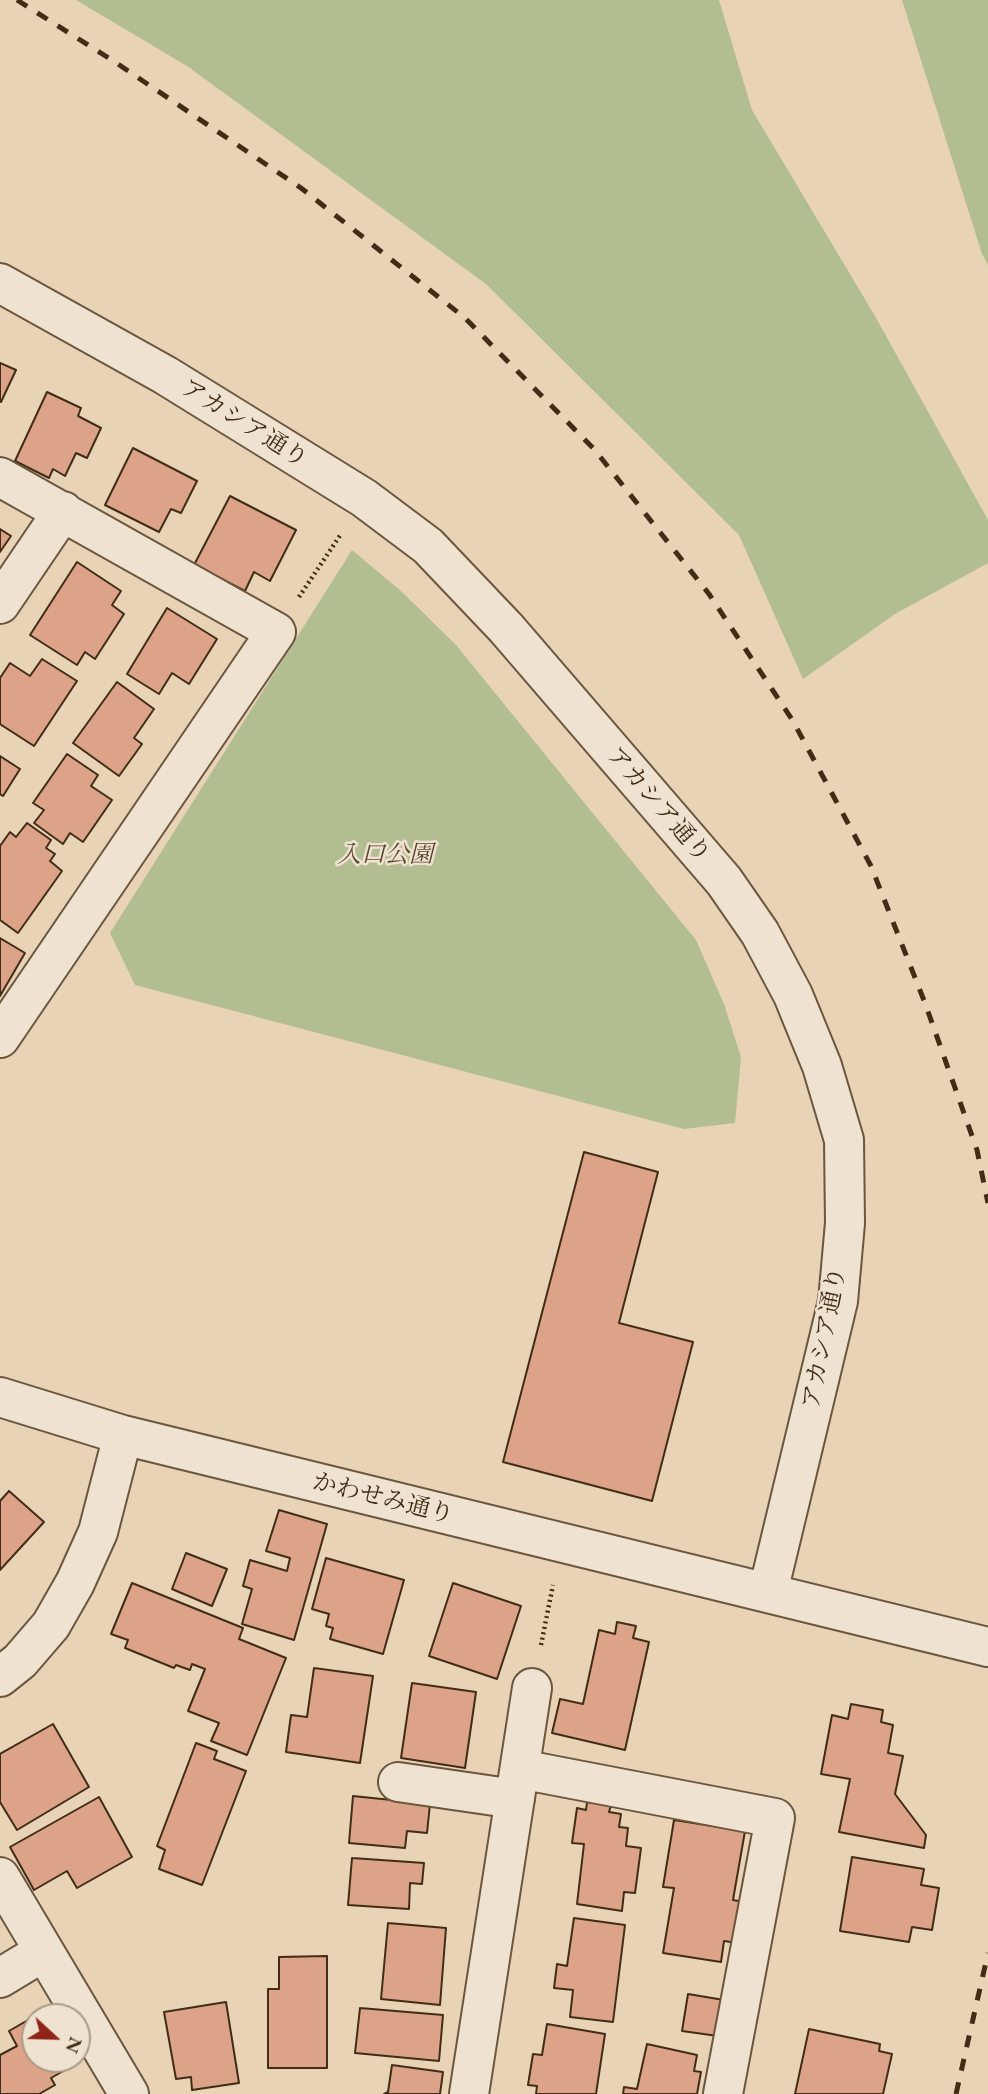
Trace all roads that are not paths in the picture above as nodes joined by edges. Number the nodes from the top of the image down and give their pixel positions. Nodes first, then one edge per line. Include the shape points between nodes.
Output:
1 (0, 283) edge
2 (0, 477) edge
3 (63, 511) junction
4 (0, 604) edge
5 (0, 1038) edge
6 (0, 1397) edge
7 (123, 1435) junction
8 (768, 1592) junction
9 (988, 1647) edge
10 (0, 1677) edge
11 (532, 1688) road end
12 (398, 1782) dead end
13 (518, 1784) junction
14 (0, 1877) edge
15 (43, 1952) junction
16 (0, 1978) edge
17 (129, 2094) edge
18 (469, 2094) edge
19 (723, 2094) edge

1 - 8 street, アカシア通り via 165,375 364,498 428,547 506,628 724,881 760,933 793,995 822,1066 844,1140 845,1223 838,1301
2 - 3 street
3 - 4 street
3 - 5 street via 276,632
6 - 7 street, かわせみ通り
7 - 8 street, かわせみ通り
7 - 10 street via 98,1532 75,1583 51,1625
8 - 9 street, かわせみ通り
11 - 13 street
12 - 13 street
13 - 18 street
13 - 19 street via 775,1818
14 - 15 street
15 - 16 street
15 - 17 street

